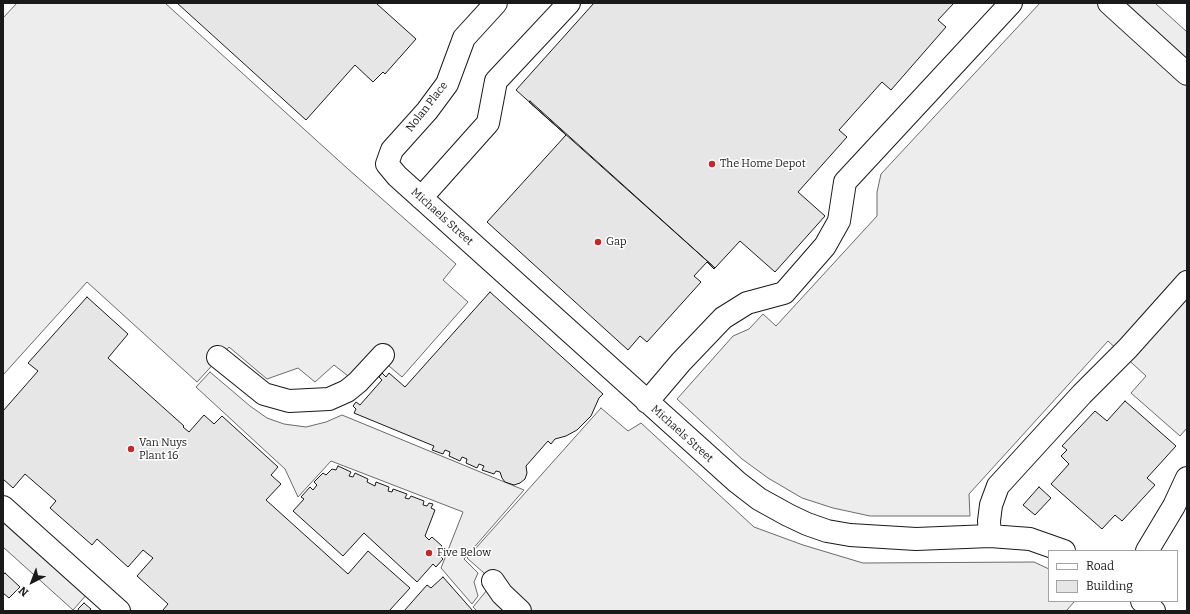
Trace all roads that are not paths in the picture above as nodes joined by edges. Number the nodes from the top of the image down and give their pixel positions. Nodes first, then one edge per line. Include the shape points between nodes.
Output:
1 (496, 3) edge
2 (569, 3) edge
3 (1010, 3) edge
4 (1109, 3) edge
5 (1187, 74) edge
6 (392, 150) joint
7 (421, 198) junction
8 (1187, 282) edge
9 (383, 355) dead end
10 (218, 357) dead end
11 (647, 402) junction
12 (1185, 486) edge
13 (3, 507) edge
14 (990, 536) junction
15 (1061, 550) edge
16 (1148, 550) edge
17 (494, 581) dead end
18 (1143, 602) edge
19 (119, 611) edge
20 (520, 611) edge
21 (1154, 611) edge

1 - 6 street, Nolan Place via 464,38 447,84
2 - 7 street via 496,81 488,123
3 - 11 street via 845,182 839,221 825,246 784,293 746,303 723,318
4 - 5 street
6 - 7 street, Michaels Street via 387,164
7 - 11 street, Michaels Street
8 - 14 street via 998,486 991,505
9 - 10 street via 347,391 329,399 289,401 264,394
11 - 14 street, Michaels Street via 737,482 759,498 806,524 850,535 916,538
12 - 16 street
13 - 19 street
14 - 15 street, Michaels Street via 1030,540
17 - 20 street via 502,594
18 - 21 street

